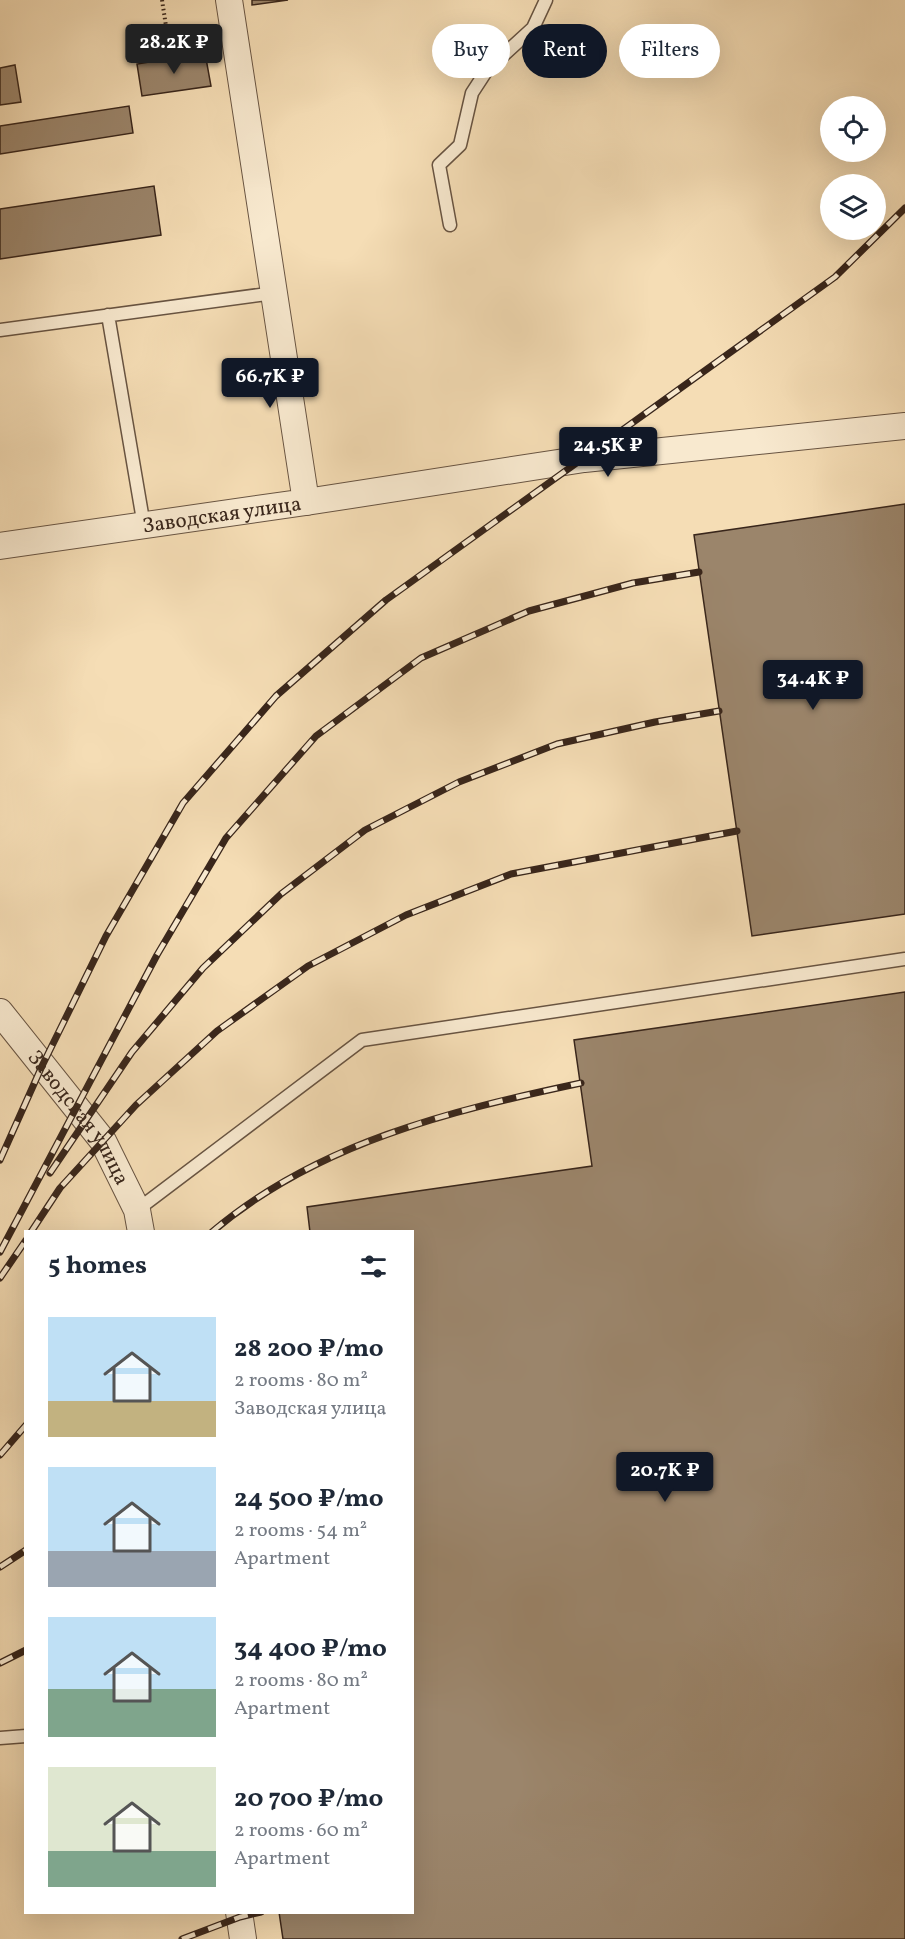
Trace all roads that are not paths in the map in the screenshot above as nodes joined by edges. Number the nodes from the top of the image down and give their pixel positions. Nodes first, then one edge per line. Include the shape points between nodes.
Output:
1 (229, 0) edge
2 (546, 0) edge
3 (450, 225) dead end
4 (274, 293) junction
5 (108, 315) junction
6 (0, 330) edge
7 (905, 426) edge
8 (306, 502) junction
9 (144, 526) junction
10 (0, 546) edge
11 (905, 959) edge
12 (0, 1012) edge
13 (139, 1221) edge
14 (24, 1736) edge
15 (0, 1738) edge
16 (239, 1914) edge
17 (243, 1939) edge

1 - 4 street, Заводская улица
2 - 3 lane via 533,28 487,70 472,93 460,145 439,165
4 - 5 lane
4 - 8 street, Заводская улица
5 - 6 lane
5 - 9 lane
7 - 8 street via 584,459
8 - 9 street, Заводская улица
9 - 10 street, Заводская улица
11 - 13 lane via 362,1040
12 - 13 street, Заводская улица via 103,1141
14 - 15 lane
16 - 17 street

